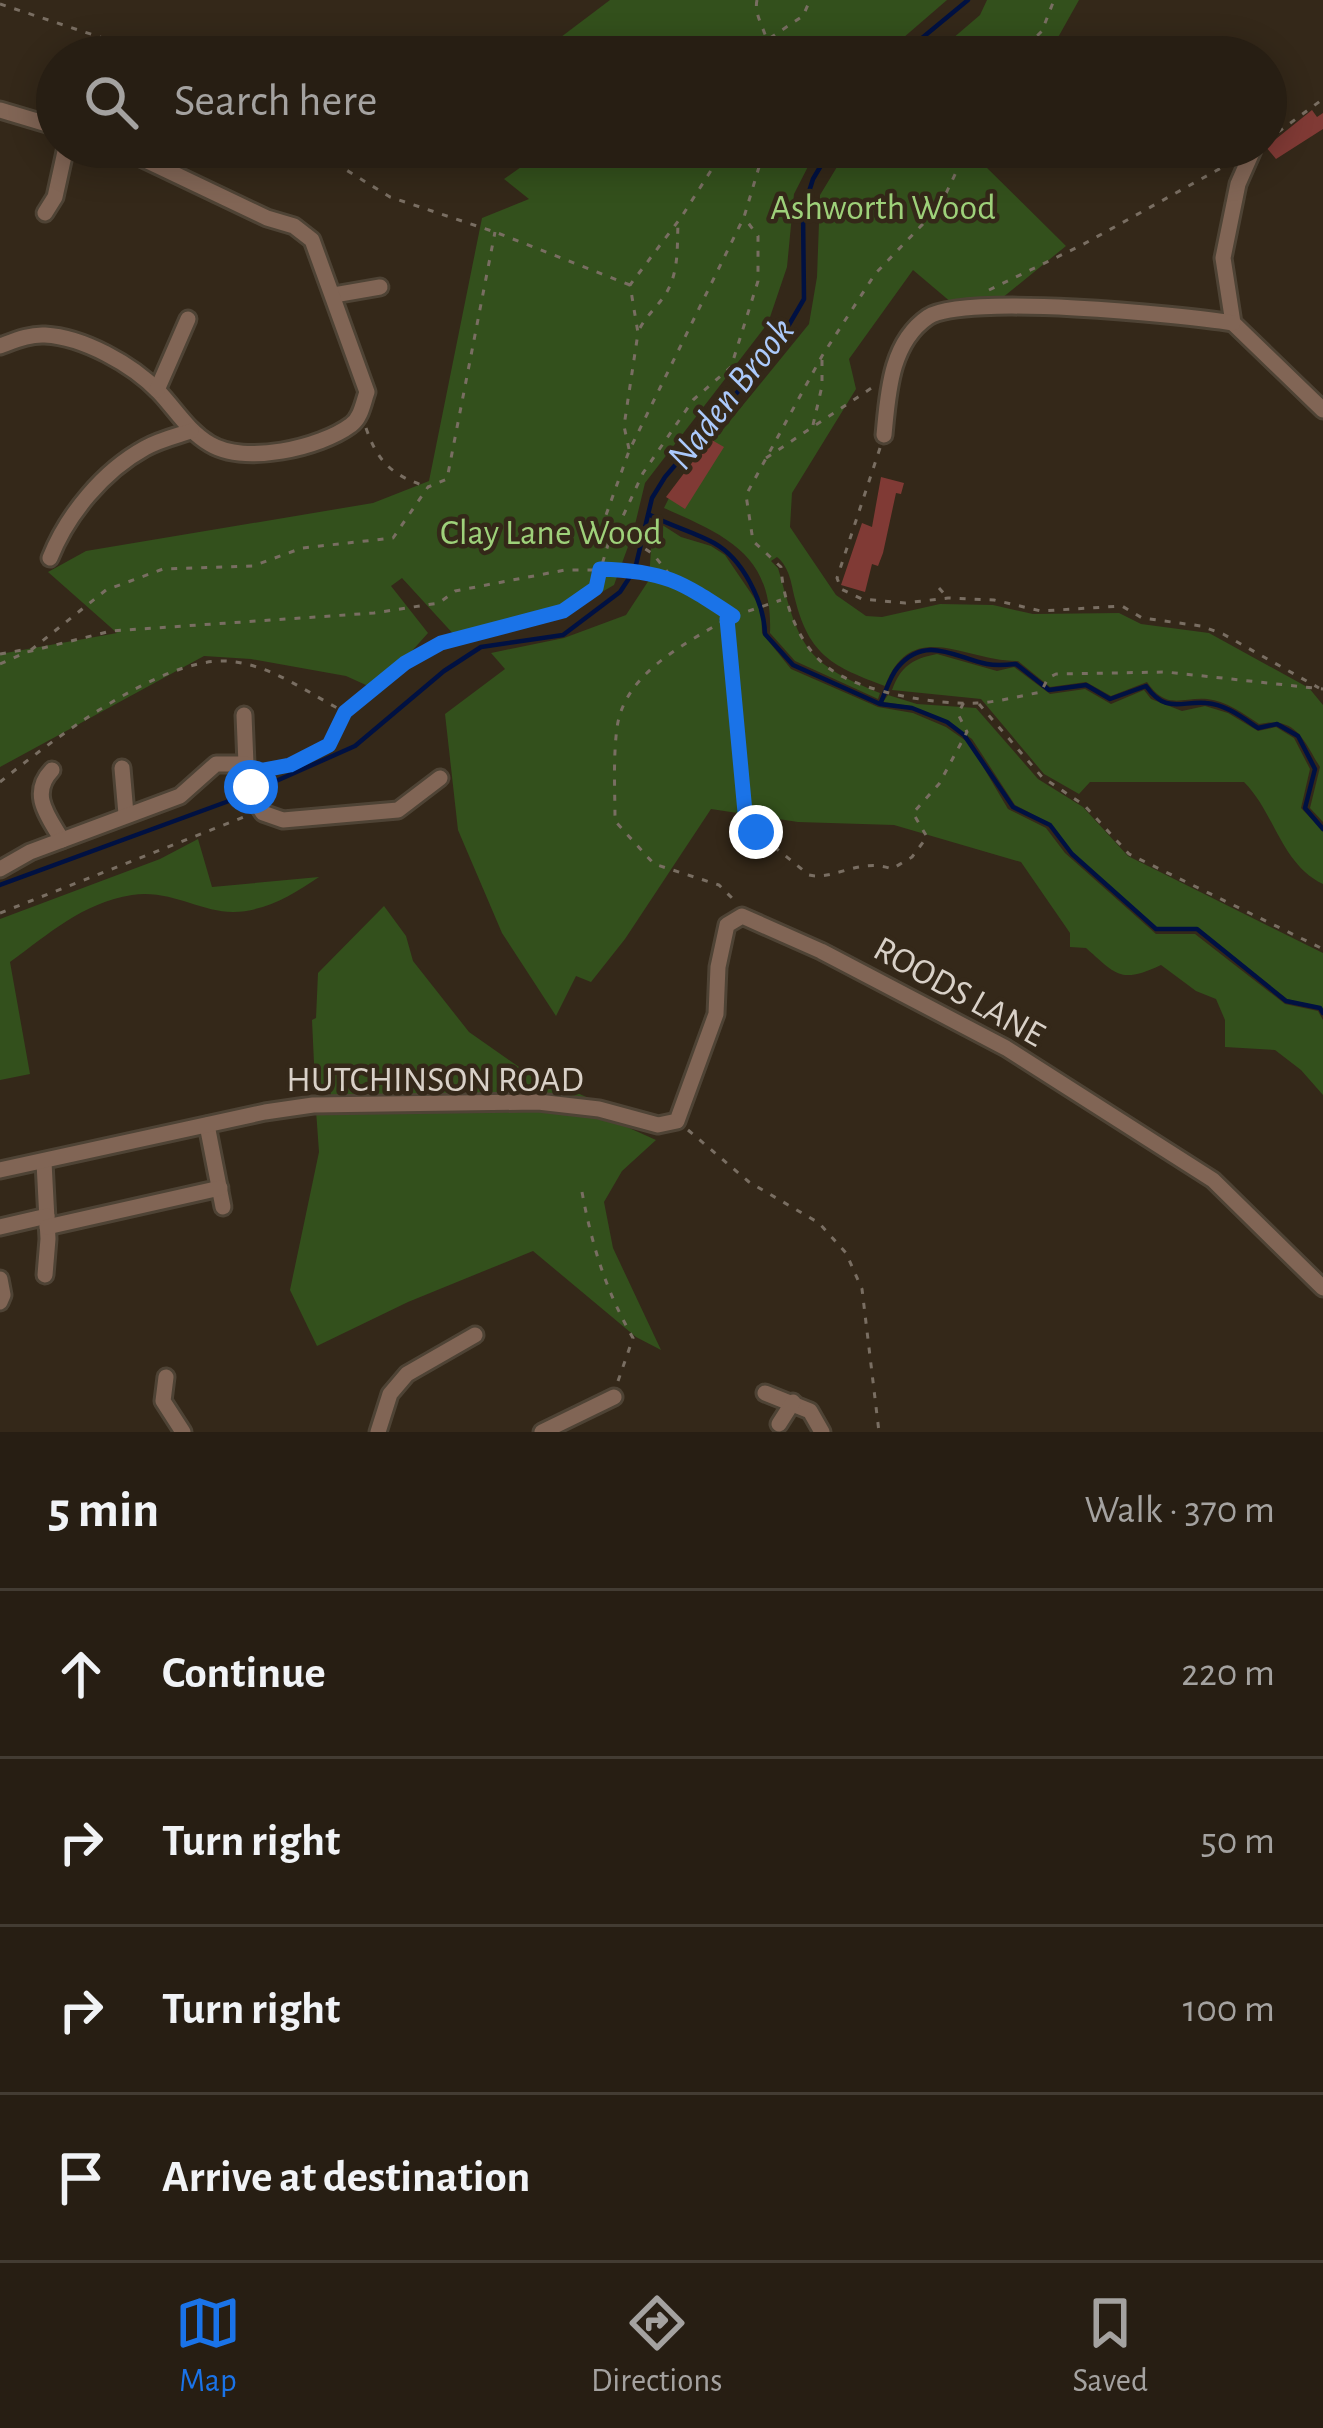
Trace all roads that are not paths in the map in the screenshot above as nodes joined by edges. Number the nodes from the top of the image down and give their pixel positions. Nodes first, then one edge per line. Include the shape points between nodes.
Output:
1 (0, 110) edge
2 (36, 121) edge
3 (61, 168) edge
4 (164, 168) edge
5 (1247, 168) edge
6 (45, 213) dead end
7 (380, 287) dead end
8 (334, 295) junction
9 (188, 319) dead end
10 (1233, 322) junction
11 (0, 346) edge
12 (157, 389) junction
13 (1323, 410) edge
14 (191, 431) junction
15 (884, 435) road end
16 (50, 558) dead end
17 (244, 716) dead end
18 (122, 768) dead end
19 (52, 770) dead end
20 (248, 774) junction
21 (440, 778) dead end
22 (126, 814) junction
23 (62, 840) junction
24 (0, 869) edge
25 (207, 1125) junction
26 (658, 1125) joint
27 (44, 1162) junction
28 (0, 1170) edge
29 (220, 1189) junction
30 (223, 1207) dead end
31 (47, 1221) junction
32 (0, 1227) edge
33 (45, 1275) dead end
34 (0, 1279) edge
35 (1323, 1288) edge
36 (0, 1302) edge
37 (475, 1335) dead end
38 (446, 1352) junction
39 (455, 1369) dead end
40 (166, 1377) dead end
41 (765, 1393) dead end
42 (793, 1402) junction
43 (606, 1406) road end
44 (779, 1424) dead end
45 (183, 1432) edge
46 (378, 1432) edge
47 (542, 1432) edge
48 (822, 1432) edge

1 - 2 street
3 - 6 street
4 - 8 street via 305,233
5 - 10 street via 1223,258
7 - 8 street
8 - 14 street via 367,392 351,425 302,448 247,454 215,448
9 - 12 street
10 - 13 street
10 - 15 street via 1161,312 952,308 916,329 890,378
11 - 12 street via 41,334 74,340
12 - 14 street
14 - 16 street via 145,448 82,502
17 - 20 street
18 - 22 street
19 - 23 street via 40,795
20 - 21 street via 259,808 284,820 398,810
20 - 22 street via 216,764 180,796
22 - 23 street
23 - 24 street
25 - 26 street, HUTCHINSON ROAD via 351,1104 538,1102
25 - 27 street, HUTCHINSON ROAD
25 - 29 street
26 - 35 street, ROODS LANE via 677,1121 716,1014 727,925 742,916 1006,1048 1213,1180
27 - 28 street, HUTCHINSON ROAD
27 - 31 street
29 - 30 street
29 - 31 street
31 - 32 street
31 - 33 street
34 - 36 street
37 - 38 street
38 - 39 street
38 - 46 street via 406,1374
40 - 45 street via 163,1401
41 - 42 street
42 - 44 street
42 - 48 street
43 - 47 street

